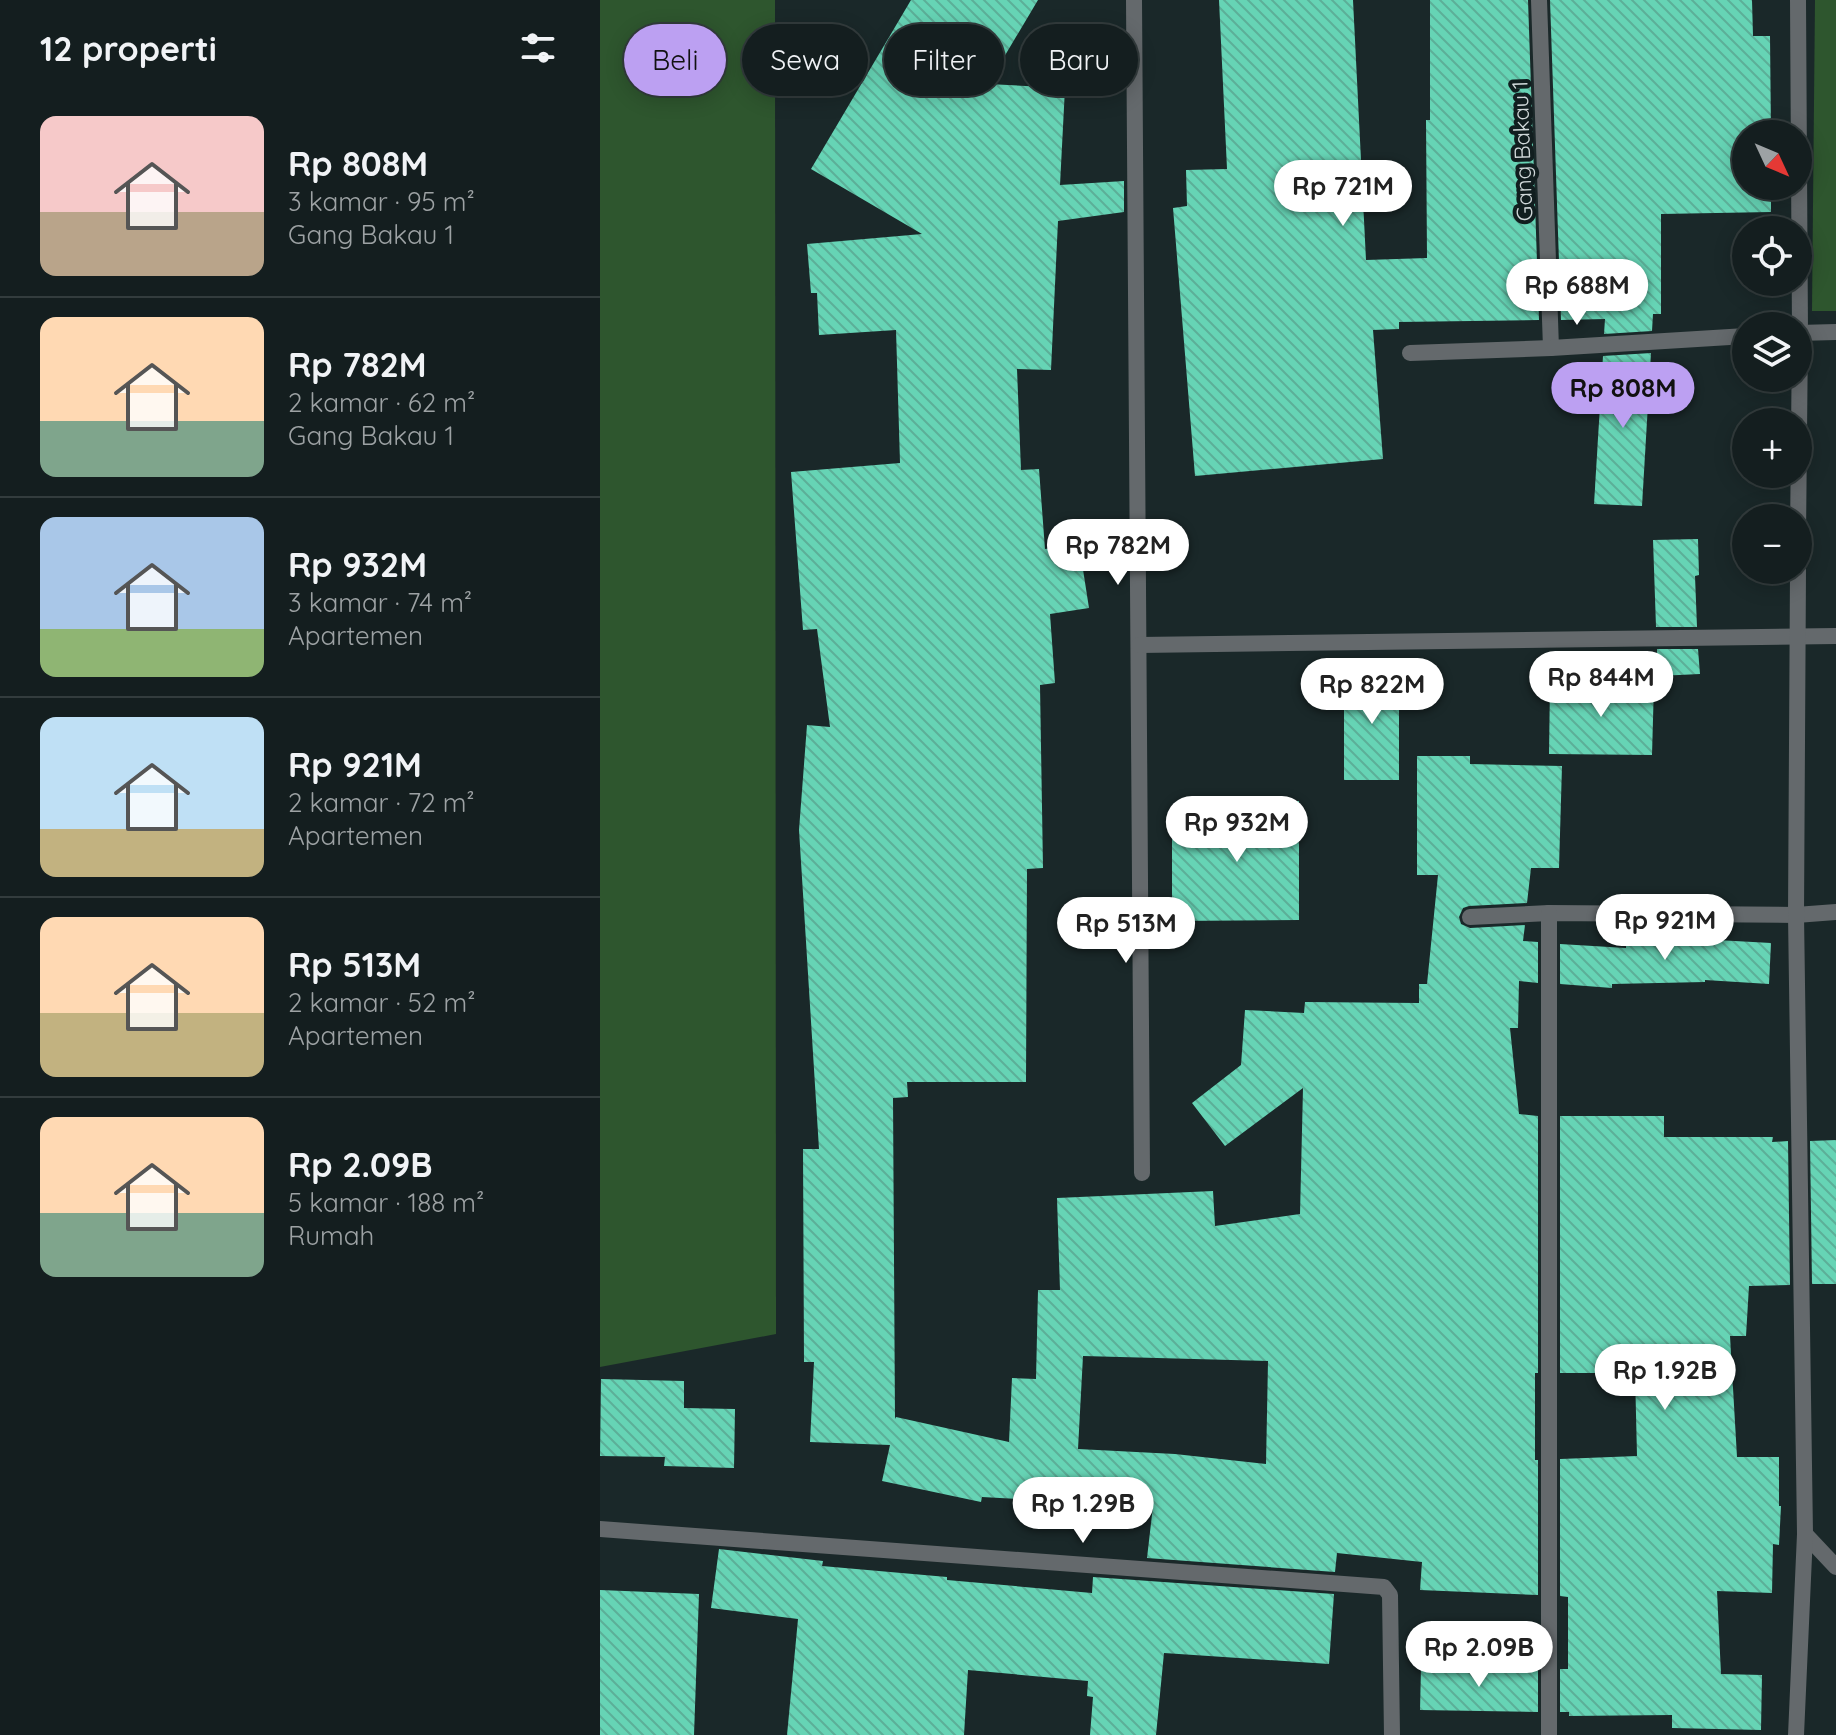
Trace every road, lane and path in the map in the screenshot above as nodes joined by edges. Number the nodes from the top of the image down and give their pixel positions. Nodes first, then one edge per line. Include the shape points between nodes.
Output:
1 (1134, 0) edge
2 (1539, 0) edge
3 (1798, 0) edge
4 (1799, 312) edge
5 (1836, 332) edge
6 (1812, 333) edge
7 (1732, 337) edge
8 (1551, 348) junction
9 (1410, 353) dead end
10 (1799, 392) edge
11 (1798, 504) edge
12 (1798, 584) edge
13 (1797, 636) junction
14 (1836, 636) edge
15 (1139, 645) junction
16 (1836, 912) edge
17 (1549, 913) junction
18 (1796, 915) junction
19 (1470, 917) dead end
20 (1142, 1173) dead end
21 (600, 1529) edge
22 (1805, 1534) junction
23 (1836, 1567) edge
24 (1392, 1735) edge
25 (1549, 1735) edge
26 (1796, 1735) edge

1 - 15 street
2 - 8 street, Gang Bakau 1
3 - 4 street
5 - 6 street
7 - 8 street
8 - 9 street
10 - 11 street
12 - 13 street
13 - 14 street
13 - 15 street
13 - 18 street
15 - 20 street
16 - 18 street
17 - 18 street
17 - 19 street
17 - 25 street
18 - 22 street
21 - 24 street via 1384,1587 1390,1595
22 - 23 street
22 - 26 street

